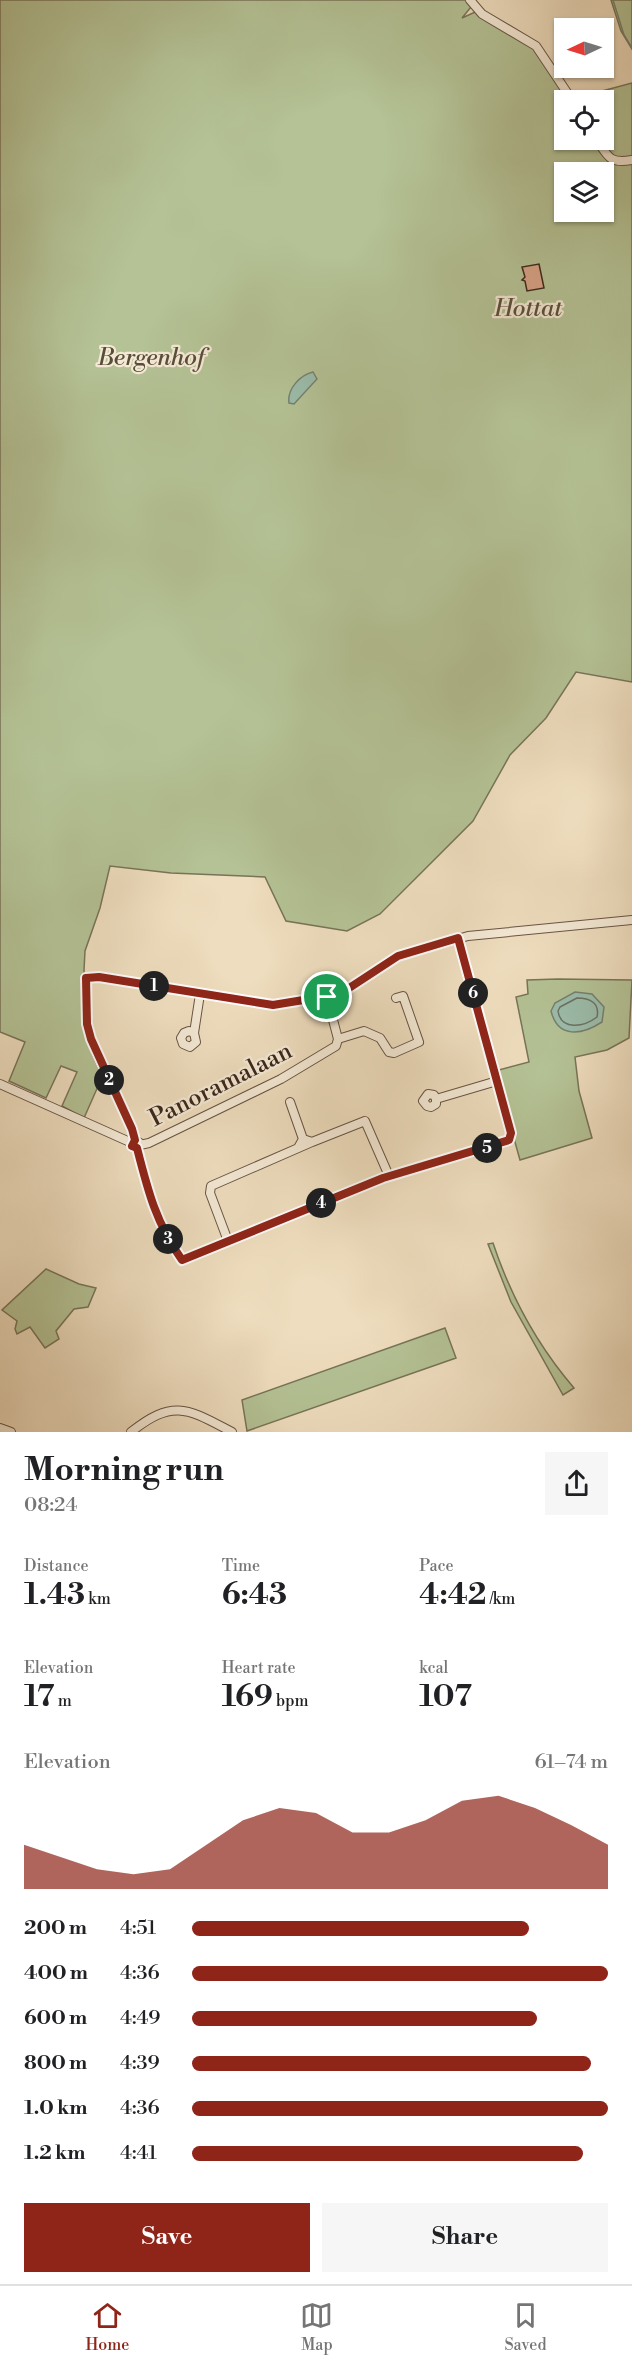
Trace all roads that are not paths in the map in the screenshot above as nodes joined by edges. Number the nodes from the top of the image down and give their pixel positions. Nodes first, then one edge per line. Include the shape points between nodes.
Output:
1 (470, 0) edge
2 (565, 90) edge
3 (604, 150) edge
4 (632, 160) edge
5 (632, 920) edge
6 (458, 938) junction
7 (200, 993) junction
8 (327, 997) junction
9 (396, 998) dead end
10 (194, 1033) dead end
11 (338, 1039) junction
12 (497, 1081) junction
13 (0, 1084) edge
14 (436, 1099) dead end
15 (290, 1102) dead end
16 (303, 1138) junction
17 (312, 1142) junction
18 (136, 1144) junction
19 (298, 1148) junction
20 (388, 1176) junction
21 (228, 1241) junction
22 (0, 1428) edge
23 (11, 1432) edge
24 (131, 1432) edge
25 (232, 1432) edge

1 - 2 street via 482,14 528,40
3 - 4 street via 611,160
5 - 6 street
6 - 8 street via 398,956 345,992
6 - 12 street
7 - 8 street via 265,1005
7 - 10 street
7 - 18 street via 86,978 91,1039 127,1115
8 - 11 street
9 - 11 street via 403,996 419,1041 393,1053 380,1038 364,1031
11 - 18 street, Panoramalaan via 333,1048 286,1077 149,1143
12 - 14 street
12 - 20 street via 511,1133 509,1140
13 - 18 street
15 - 16 street
16 - 17 street
16 - 19 street
17 - 19 street
17 - 20 street via 365,1121
18 - 21 street via 158,1221 182,1260
19 - 21 street via 211,1186 210,1193
20 - 21 street
22 - 23 street
24 - 25 street via 150,1418 183,1410

